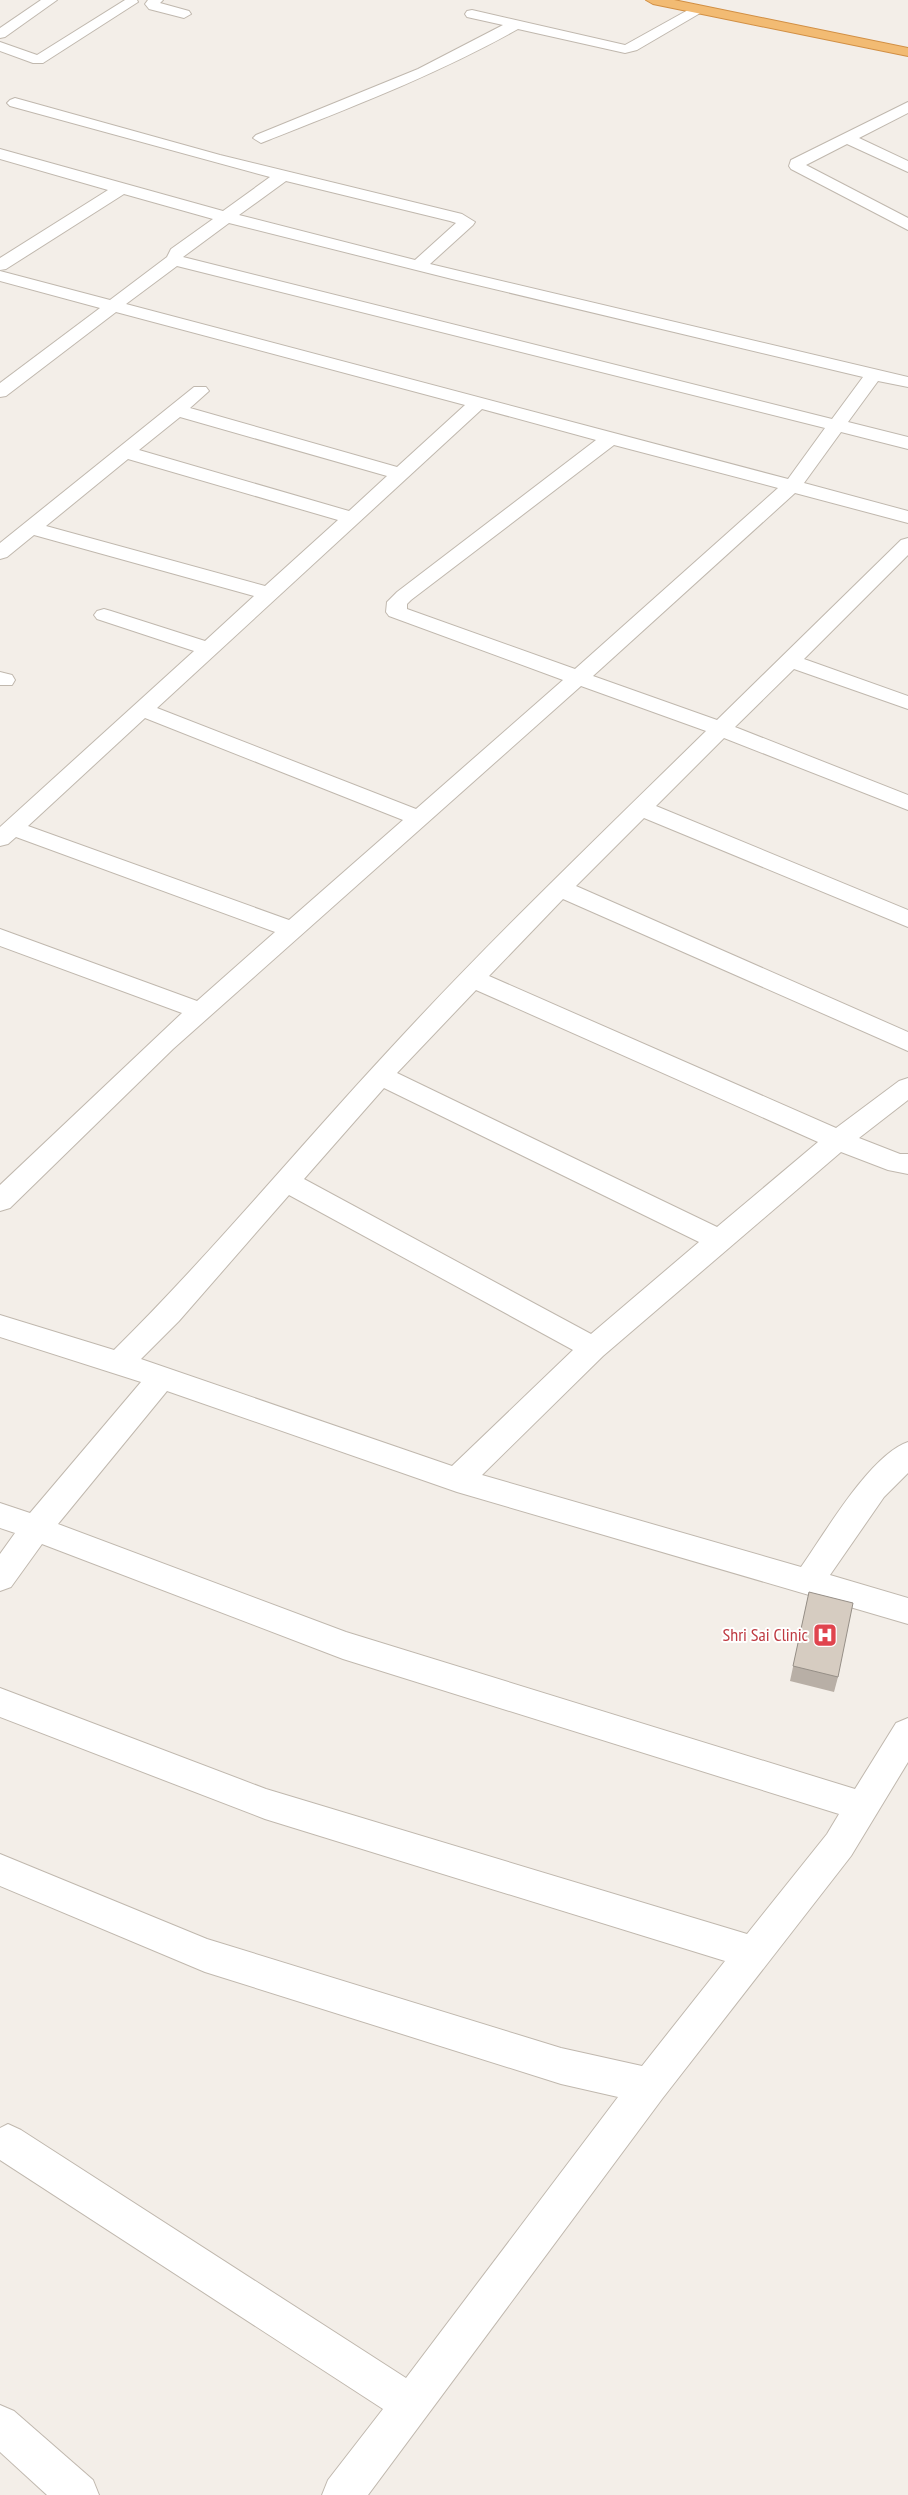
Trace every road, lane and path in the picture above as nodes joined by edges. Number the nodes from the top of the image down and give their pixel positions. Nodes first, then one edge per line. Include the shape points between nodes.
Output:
1 (50, 0) edge
2 (156, 0) edge
3 (653, 0) edge
4 (131, 2) dead end
5 (697, 9) junction
6 (184, 14) dead end
7 (472, 14) dead end
8 (516, 24) junction
9 (0, 34) edge
10 (0, 46) edge
11 (908, 52) edge
12 (15, 103) dead end
13 (904, 112) edge
14 (261, 138) dead end
15 (848, 138) junction
16 (0, 154) edge
17 (908, 167) edge
18 (283, 175) junction
19 (121, 189) junction
20 (226, 218) junction
21 (908, 225) edge
22 (174, 260) junction
23 (0, 265) edge
24 (419, 265) junction
25 (0, 276) edge
26 (111, 306) junction
27 (874, 374) junction
28 (908, 382) edge
29 (200, 391) dead end
30 (0, 392) edge
31 (478, 403) junction
32 (177, 410) junction
33 (838, 427) junction
34 (609, 439) junction
35 (908, 442) edge
36 (126, 452) junction
37 (400, 474) junction
38 (793, 485) junction
39 (908, 516) edge
40 (353, 518) junction
41 (31, 528) junction
42 (908, 544) edge
43 (0, 553) edge
44 (270, 594) junction
45 (104, 615) dead end
46 (210, 649) junction
47 (791, 662) junction
48 (578, 679) junction
49 (905, 699) edge
50 (143, 710) junction
51 (720, 729) junction
52 (908, 803) edge
53 (641, 808) junction
54 (419, 818) junction
55 (6, 834) edge
56 (560, 888) junction
57 (908, 919) edge
58 (292, 930) junction
59 (0, 937) edge
60 (473, 979) junction
61 (200, 1011) junction
62 (908, 1042) edge
63 (381, 1076) junction
64 (908, 1086) edge
65 (838, 1140) junction
66 (908, 1164) edge
67 (285, 1181) junction
68 (0, 1201) edge
69 (719, 1240) junction
70 (0, 1326) edge
71 (593, 1348) junction
72 (119, 1363) junction
73 (160, 1379) junction
74 (908, 1454) edge
75 (457, 1480) junction
76 (0, 1515) edge
77 (35, 1529) junction
78 (0, 1578) edge
79 (808, 1582) junction
80 (908, 1611) edge
81 (0, 1702) edge
82 (908, 1733) edge
83 (864, 1807) junction
84 (0, 1870) edge
85 (754, 1954) junction
86 (649, 2086) junction
87 (8, 2143) dead end
88 (411, 2404) junction
89 (0, 2425) edge
90 (78, 2495) edge
91 (343, 2495) edge

1 - 9 street
2 - 6 street via 152,4 154,6
3 - 5 highway
4 - 10 street via 38,60
5 - 8 street via 625,49
5 - 11 highway
7 - 8 street
8 - 14 street via 445,62
12 - 18 street via 128,136
13 - 15 street
15 - 17 street
15 - 21 street via 797,163 797,166
16 - 19 street
18 - 20 street
18 - 24 street via 467,222
19 - 20 street
19 - 23 street
20 - 22 street via 177,253
20 - 24 street
22 - 26 street
22 - 33 street
24 - 27 street
25 - 26 street
26 - 30 street
26 - 31 street
27 - 28 street
27 - 33 street
29 - 32 street
31 - 34 street
31 - 37 street
32 - 36 street
32 - 37 street
33 - 35 street
33 - 38 street
34 - 38 street
34 - 48 street via 396,602 395,608 403,616
36 - 40 street
36 - 41 street
37 - 40 street
38 - 39 street
38 - 48 street
40 - 44 street
41 - 43 street
41 - 44 street
42 - 47 street
44 - 46 street
45 - 46 street
46 - 50 street
47 - 49 street
47 - 51 street
48 - 51 street
48 - 54 street
50 - 54 street
50 - 55 street
51 - 52 street
51 - 53 street
53 - 56 street
53 - 57 street
54 - 58 street
55 - 58 street
56 - 60 street
56 - 62 street
58 - 61 street
59 - 61 street
60 - 63 street
60 - 65 street
61 - 68 street
63 - 67 street
63 - 69 street
64 - 65 street
65 - 66 street via 897,1163
65 - 69 street
67 - 71 street
67 - 72 street via 169,1313
69 - 71 street
70 - 72 street
71 - 75 street
72 - 73 street
73 - 75 street
73 - 77 street
74 - 79 street via 873,1488
75 - 79 street
76 - 77 street
77 - 78 street
77 - 83 street via 343,1645
79 - 80 street
81 - 85 street via 266,1804
82 - 83 street
83 - 85 street via 839,1845
84 - 86 street via 205,1955 561,2066
85 - 86 street
86 - 88 street
87 - 88 street
88 - 91 street
89 - 90 street

